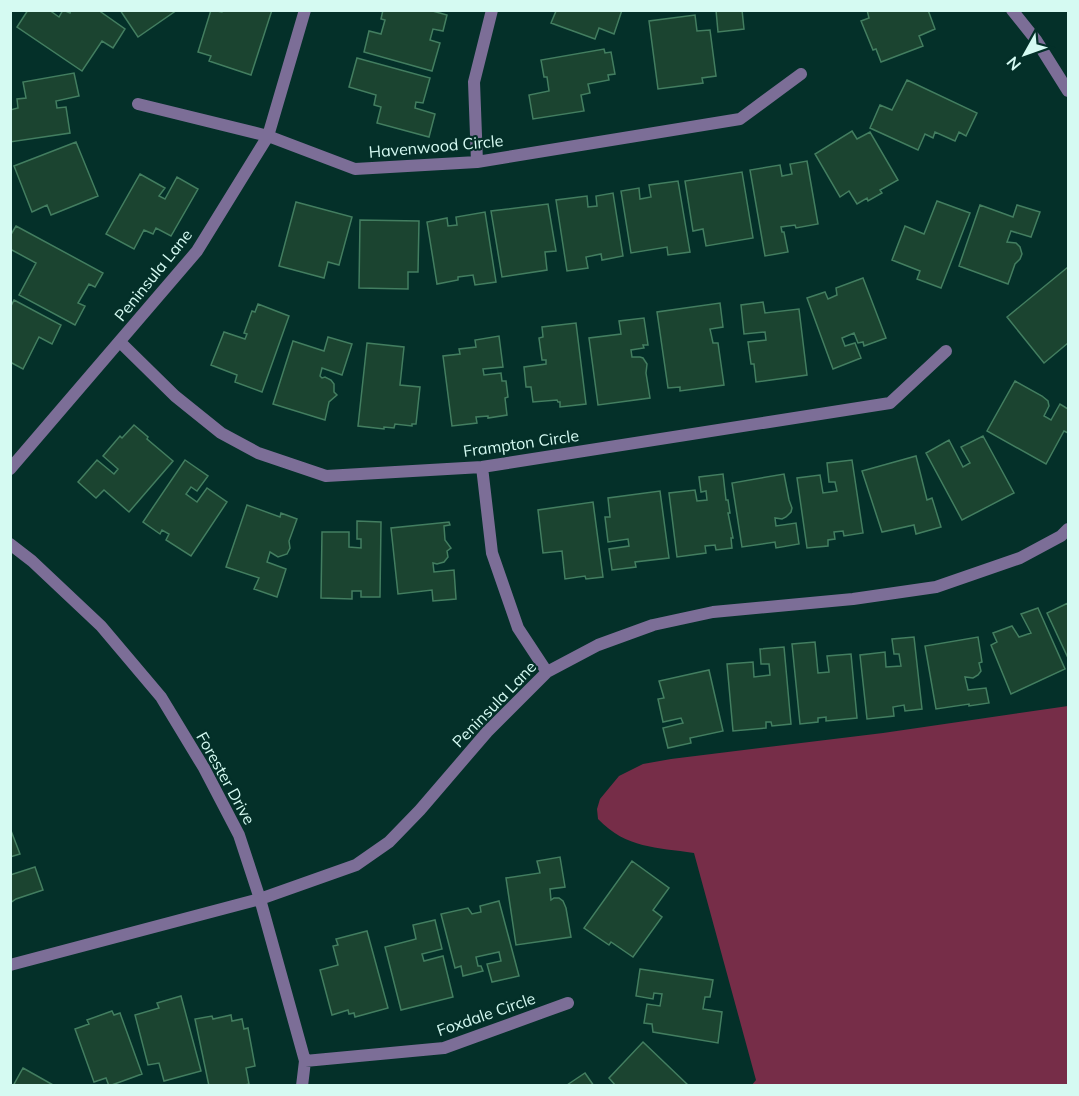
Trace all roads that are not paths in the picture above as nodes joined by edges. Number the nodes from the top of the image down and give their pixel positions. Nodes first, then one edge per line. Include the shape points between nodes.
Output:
1 (305, 10) edge
2 (492, 10) edge
3 (1012, 10) edge
4 (801, 74) dead end
5 (1068, 91) edge
6 (138, 104) dead end
7 (268, 136) junction
8 (477, 162) junction
9 (120, 342) junction
10 (946, 351) dead end
11 (482, 467) junction
12 (10, 469) edge
13 (1068, 529) edge
14 (10, 544) edge
15 (547, 672) junction
16 (260, 899) junction
17 (10, 965) edge
18 (568, 1003) dead end
19 (305, 1061) junction
20 (302, 1086) edge

1 - 7 street, Peninsula Lane
2 - 8 street via 474,82
3 - 5 street
4 - 8 street, Havenwood Circle via 740,119
6 - 7 street, Havenwood Circle
7 - 8 street, Havenwood Circle via 355,169
7 - 9 street, Peninsula Lane via 197,251
9 - 11 street, Frampton Circle via 175,396 221,433 281,461 326,476
9 - 12 street, Peninsula Lane
10 - 11 street, Frampton Circle via 891,403
11 - 15 street via 492,553 518,628
13 - 15 street, Peninsula Lane via 1020,558 936,587 713,612 653,625 598,645
14 - 16 street, Forester Drive via 101,626 161,697 239,835
15 - 16 street, Peninsula Lane via 487,732 389,842 356,865
16 - 17 street, Peninsula Lane
16 - 19 street, Forester Drive
18 - 19 street, Foxdale Circle via 444,1048
19 - 20 street, Forester Drive

